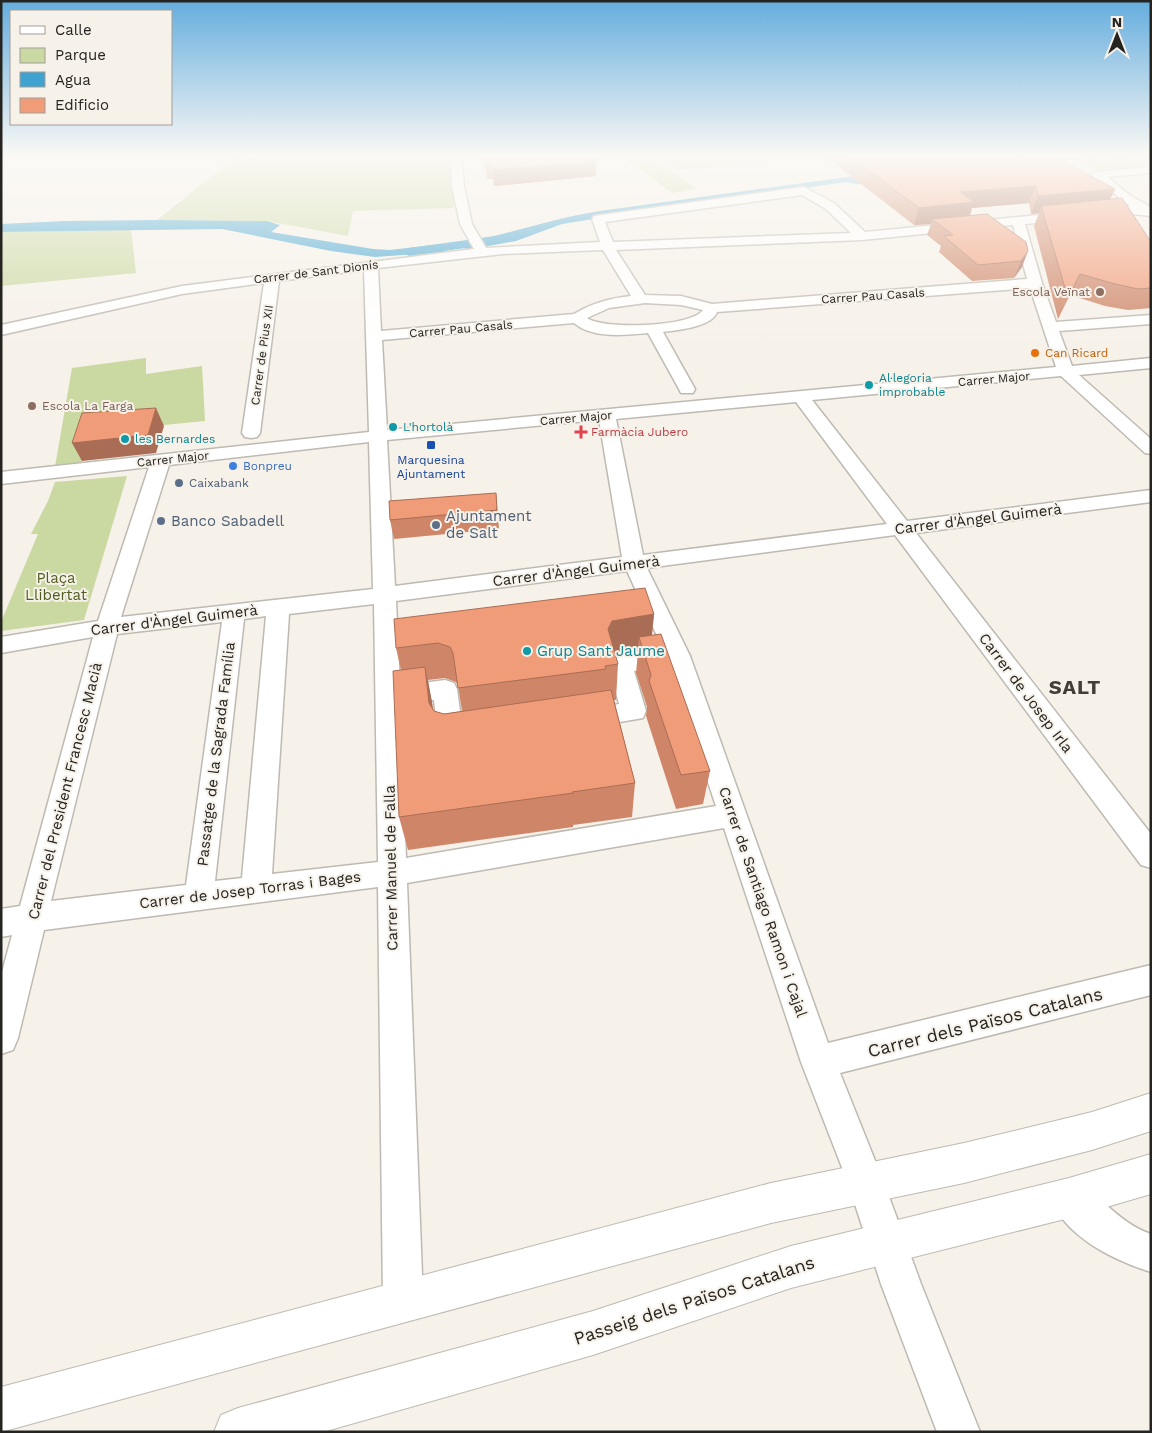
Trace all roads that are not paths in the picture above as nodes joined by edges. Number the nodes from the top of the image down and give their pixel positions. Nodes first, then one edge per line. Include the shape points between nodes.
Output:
1 (1024, 221) edge
2 (466, 222) edge
3 (599, 222) edge
4 (847, 222) edge
5 (1015, 222) edge
6 (862, 236) junction
7 (478, 246) junction
8 (608, 247) junction
9 (371, 266) junction
10 (272, 278) junction
11 (1035, 283) junction
12 (641, 300) junction
13 (711, 308) junction
14 (578, 318) junction
15 (1151, 319) edge
16 (1051, 327) junction
17 (653, 328) junction
18 (1, 330) edge
19 (374, 336) junction
20 (1151, 363) edge
21 (1066, 372) junction
22 (687, 389) dead end
23 (801, 397) junction
24 (607, 415) junction
25 (252, 433) dead end
26 (378, 436) junction
27 (1151, 449) edge
28 (161, 460) junction
29 (1, 478) edge
30 (1151, 496) edge
31 (901, 529) junction
32 (634, 563) junction
33 (385, 595) junction
34 (278, 607) junction
35 (234, 612) junction
36 (107, 627) junction
37 (1, 645) edge
38 (678, 656) junction
39 (387, 697) junction
40 (567, 721) edge
41 (480, 733) edge
42 (734, 815) junction
43 (1151, 856) edge
44 (391, 873) junction
45 (256, 889) junction
46 (199, 896) junction
47 (33, 916) junction
48 (1, 923) edge
49 (1151, 980) edge
50 (1, 1038) edge
51 (818, 1062) junction
52 (1151, 1112) edge
53 (1151, 1174) edge
54 (866, 1183) junction
55 (1068, 1198) junction
56 (887, 1244) junction
57 (1151, 1253) edge
58 (403, 1301) junction
59 (1, 1410) edge
60 (238, 1432) edge
61 (960, 1432) edge

1 - 11 street
2 - 7 street
3 - 8 street
4 - 6 street
5 - 6 street, Carrer de Sant Dionís
6 - 8 street, Carrer de Sant Dionís
7 - 8 street, Carrer de Sant Dionís
7 - 9 street, Carrer de Sant Dionís
8 - 12 street
9 - 10 street, Carrer de Sant Dionís
9 - 19 street, Carrer Manuel de Falla
10 - 18 street, Carrer de Sant Dionís via 182,290
10 - 25 street, Carrer de Pius XII
11 - 13 street, Carrer Pau Casals
11 - 16 street
12 - 13 street via 683,300
12 - 14 street via 603,306
13 - 17 street via 709,314 700,320
14 - 17 street via 601,329
14 - 19 street, Carrer Pau Casals
15 - 16 street
16 - 21 street
17 - 22 street
19 - 26 street, Carrer Manuel de Falla
20 - 21 street, Carrer Major
21 - 23 street, Carrer Major
21 - 27 street
23 - 24 street, Carrer Major
23 - 31 street, Carrer de Josep Irla
24 - 26 street, Carrer Major
24 - 32 street, Carrer de Santiago Ramon i Cajal
26 - 28 street, Carrer Major
26 - 33 street, Carrer Manuel de Falla
28 - 29 street, Carrer Major
28 - 36 street, Carrer del President Francesc Macià
30 - 31 street, Carrer d'Àngel Guimerà
31 - 32 street, Carrer d'Àngel Guimerà
31 - 43 street, Carrer de Josep Irla
32 - 33 street, Carrer d'Àngel Guimerà
32 - 38 street, Carrer de Santiago Ramon i Cajal
33 - 34 street, Carrer d'Àngel Guimerà
33 - 39 street, Carrer Manuel de Falla
34 - 35 street, Carrer d'Àngel Guimerà
34 - 45 street
35 - 36 street, Carrer d'Àngel Guimerà
35 - 46 street, Passatge de la Sagrada Família
36 - 37 street, Carrer d'Àngel Guimerà
36 - 47 street, Carrer del President Francesc Macià
38 - 40 street via 620,664 634,711
38 - 42 street, Carrer de Santiago Ramon i Cajal
39 - 41 street via 445,689 451,737
39 - 44 street, Carrer Manuel de Falla
42 - 44 street, Carrer de Josep Torras i Bages
42 - 51 street, Carrer de Santiago Ramon i Cajal
44 - 45 street, Carrer de Josep Torras i Bages
44 - 58 street, Carrer Manuel de Falla
45 - 46 street, Carrer de Josep Torras i Bages
46 - 47 street, Carrer de Josep Torras i Bages
47 - 48 street, Carrer de Josep Torras i Bages
47 - 50 street, Carrer del President Francesc Macià
49 - 51 street, Carrer dels Països Catalans
51 - 54 street, Carrer de Santiago Ramon i Cajal
52 - 54 main road via 1082,1134
53 - 55 main road, Passeig dels Països Catalans
54 - 56 street, Carrer de Santiago Ramon i Cajal
54 - 58 main road via 771,1203
55 - 56 main road, Passeig dels Països Catalans
55 - 57 street via 1095,1224 1128,1245
56 - 60 main road, Passeig dels Països Catalans via 791,1267 593,1334
56 - 61 street, Carrer de Santiago Ramon i Cajal
58 - 59 main road

